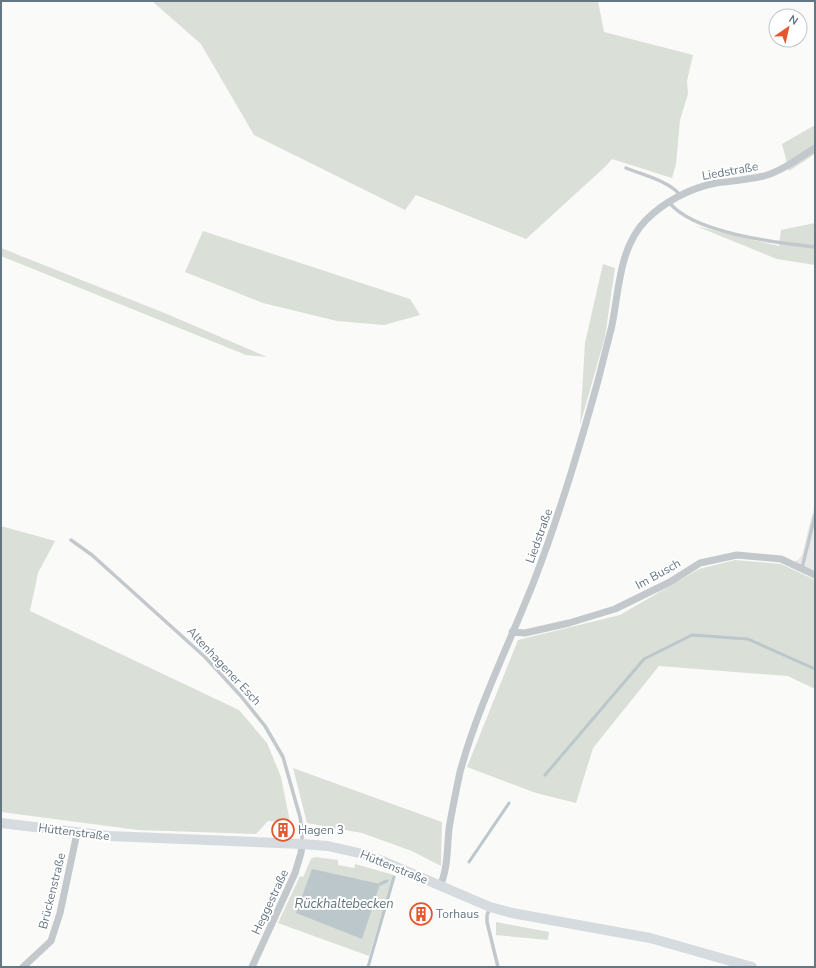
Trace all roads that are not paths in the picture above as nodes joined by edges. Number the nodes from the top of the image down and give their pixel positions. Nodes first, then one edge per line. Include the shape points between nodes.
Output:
1 (815, 148) edge
2 (626, 168) dead end
3 (680, 195) junction
4 (669, 202) junction
5 (815, 247) edge
6 (815, 514) edge
7 (71, 540) dead end
8 (802, 568) junction
9 (815, 575) edge
10 (512, 632) junction
11 (1, 823) edge
12 (77, 833) junction
13 (302, 844) junction
14 (440, 886) junction
15 (490, 907) junction
16 (23, 967) edge
17 (252, 967) edge
18 (498, 967) edge
19 (752, 967) edge

1 - 3 street, Liedstraße via 767,175 704,186
2 - 3 lane via 666,184
3 - 4 street, Liedstraße
4 - 5 lane via 678,212 698,223 741,235
4 - 10 street, Liedstraße via 646,220 630,243 586,426 536,576
6 - 8 lane
7 - 13 lane, Altenhagener Esch via 92,555 205,657 265,726 283,757 300,817
8 - 9 street, Im Busch
8 - 10 street, Im Busch via 781,559 736,555 700,564 615,609 524,633
10 - 14 street, Liedstraße via 483,702 463,762 450,826 445,872
11 - 12 main road, Hüttenstraße
12 - 13 main road, Hüttenstraße
12 - 16 street, Brückenstraße via 60,913 51,941
13 - 14 main road, Hüttenstraße via 328,846 363,854
13 - 17 street, Heggestraße via 296,873
14 - 15 main road, Hüttenstraße
15 - 18 lane via 487,922
15 - 19 main road, Hüttenstraße via 650,938

